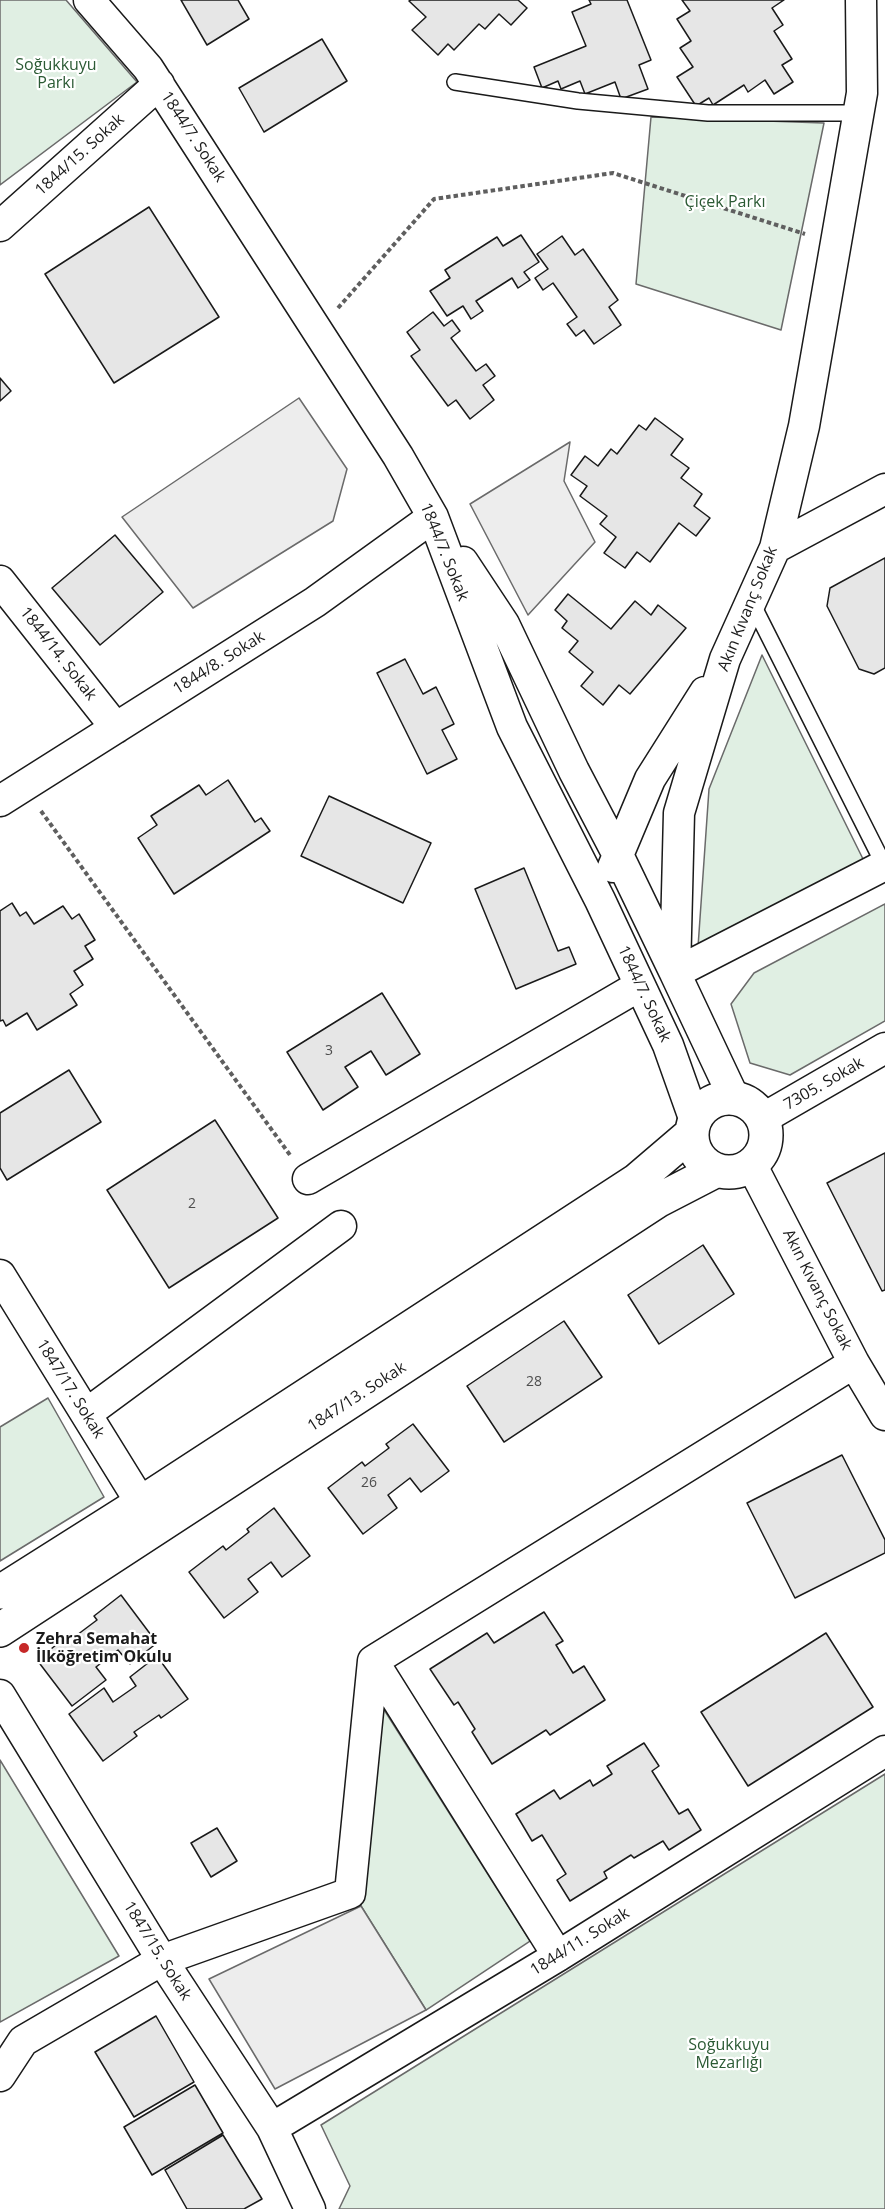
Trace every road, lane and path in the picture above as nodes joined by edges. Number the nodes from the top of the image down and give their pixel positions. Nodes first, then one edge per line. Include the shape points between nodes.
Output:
1 (89, 0) edge
2 (861, 0) edge
3 (455, 82) dead end
4 (159, 84) junction
5 (858, 113) junction
6 (0, 226) edge
7 (836, 244) junction
8 (318, 331) junction
9 (885, 489) edge
10 (433, 518) junction
11 (775, 548) junction
12 (0, 580) edge
13 (752, 601) junction
14 (725, 659) junction
15 (116, 728) junction
16 (12, 794) edge
17 (618, 855) junction
18 (885, 865) edge
19 (600, 900) junction
20 (675, 973) junction
21 (639, 986) junction
22 (885, 1048) edge
23 (734, 1098) junction
24 (762, 1119) junction
25 (693, 1127) junction
26 (751, 1164) junction
27 (717, 1170) junction
28 (308, 1179) joint
29 (341, 1226) dead end
30 (0, 1275) edge
31 (855, 1363) junction
32 (86, 1414) junction
33 (885, 1415) edge
34 (141, 1503) junction
35 (0, 1592) edge
36 (0, 1630) edge
37 (374, 1661) junction
38 (0, 1695) edge
39 (885, 1750) edge
40 (558, 1956) junction
41 (162, 1960) junction
42 (0, 2076) edge
43 (272, 2128) junction
44 (310, 2209) edge

1 - 4 street, 1844/7. Sokak
2 - 5 street, Akın Kıvanç Sokak via 862,93
3 - 5 lane via 578,101 708,113
4 - 6 street, 1844/15. Sokak
4 - 8 street, 1844/7. Sokak
5 - 7 street, Akın Kıvanç Sokak
7 - 8 path via 613,173 434,199
7 - 11 street, Akın Kıvanç Sokak via 804,426
8 - 10 street, 1844/7. Sokak via 399,456
9 - 11 street
10 - 15 street, 1844/8. Sokak via 315,602
10 - 17 street via 504,624
10 - 19 street, 1844/7. Sokak via 513,727
11 - 13 street, Akın Kıvanç Sokak
12 - 15 street, 1844/14. Sokak
13 - 14 street, Akın Kıvanç Sokak
13 - 18 lane
14 - 17 street via 650,779
14 - 20 street, Akın Kıvanç Sokak via 679,813
15 - 16 street, 1844/8. Sokak
16 - 28 path
17 - 19 street
17 - 20 street
18 - 20 street
19 - 21 street, 1844/7. Sokak
20 - 23 street, Akın Kıvanç Sokak
21 - 25 street, 1844/7. Sokak via 668,1045
21 - 28 street
22 - 24 street, 7305. Sokak
23 - 24 main road via 746,1102
23 - 25 main road via 722,1099 701,1110
24 - 26 main road via 764,1144
25 - 27 main road via 698,1156
25 - 34 main road, 1847/13. Sokak via 637,1180
26 - 27 main road via 741,1170
26 - 31 street, Akın Kıvanç Sokak
27 - 36 main road, 1847/13. Sokak via 659,1200
29 - 32 street
30 - 32 street, 1847/17. Sokak
31 - 33 street, Akın Kıvanç Sokak
31 - 37 street
32 - 34 street, 1847/17. Sokak
34 - 35 main road, 1847/13. Sokak
37 - 40 street
37 - 41 street via 350,1893
38 - 41 street, 1847/15. Sokak
39 - 40 street, 1844/11. Sokak
40 - 43 street, 1844/11. Sokak
41 - 42 street via 23,2041
41 - 43 street, 1847/15. Sokak
43 - 44 street, 1847/15. Sokak

